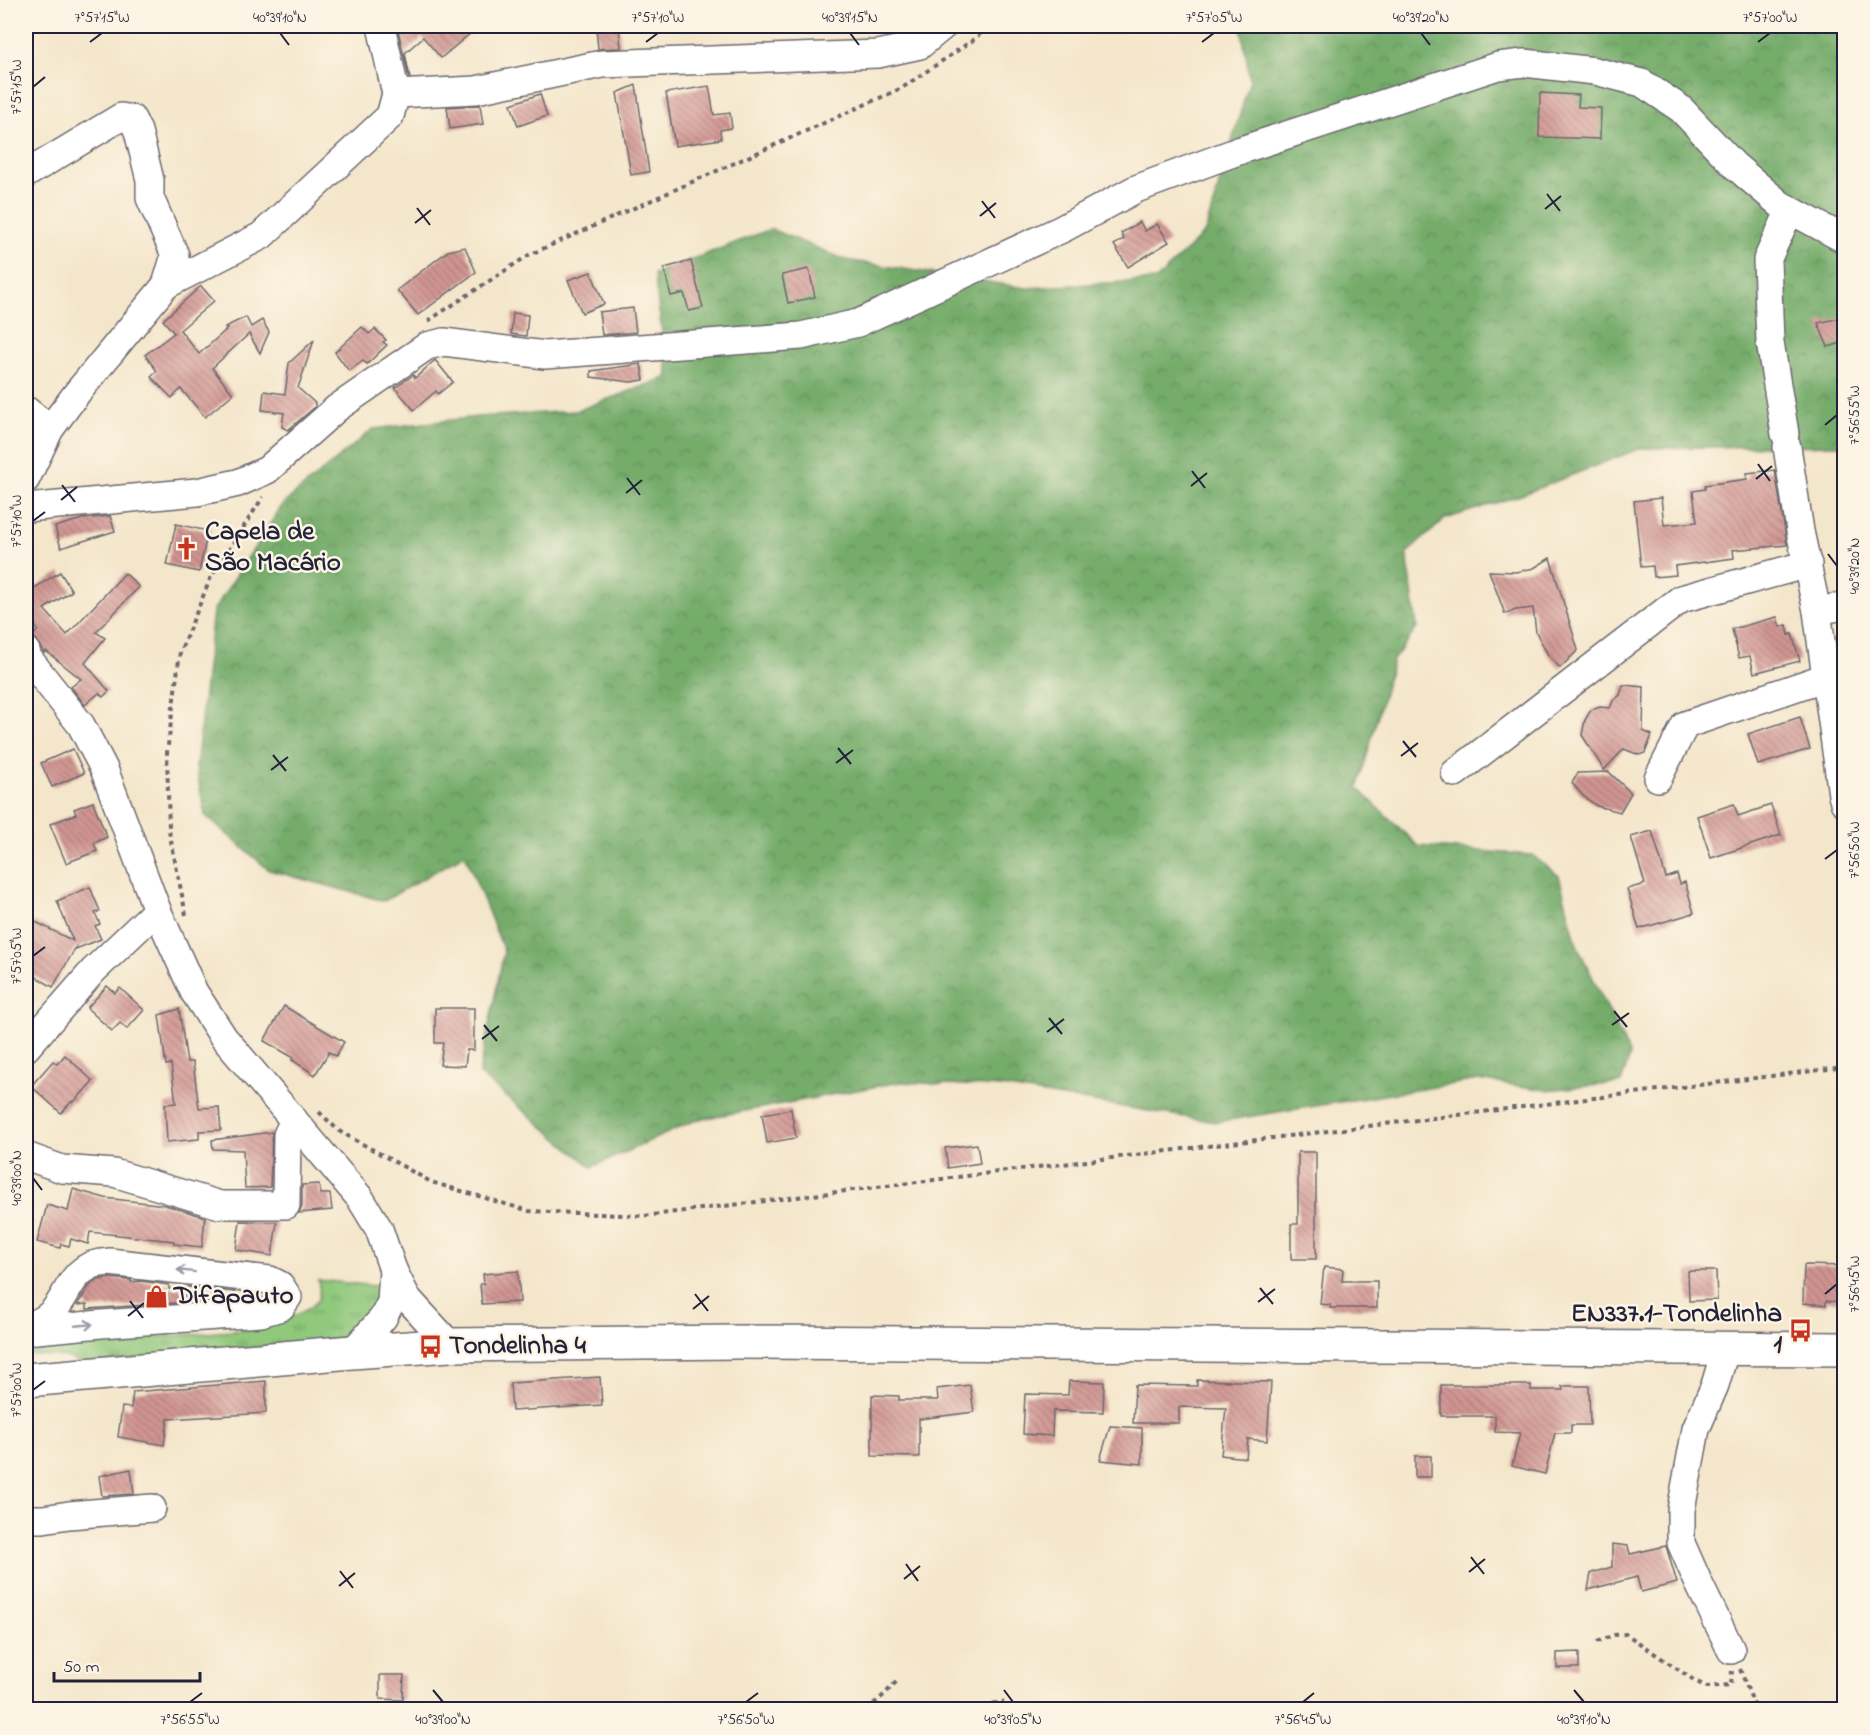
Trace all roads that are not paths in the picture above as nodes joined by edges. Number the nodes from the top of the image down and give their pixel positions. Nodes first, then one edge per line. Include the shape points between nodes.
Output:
1 (381, 26) edge
2 (943, 26) edge
3 (396, 94) junction
4 (26, 174) edge
5 (1790, 210) junction
6 (1845, 239) edge
7 (166, 285) junction
8 (26, 410) edge
9 (50, 429) junction
10 (26, 478) edge
11 (26, 508) edge
12 (1808, 564) junction
13 (1845, 606) edge
14 (1817, 611) junction
15 (26, 656) edge
16 (1826, 677) junction
17 (1455, 773) dead end
18 (1658, 778) dead end
19 (1845, 802) edge
20 (157, 910) junction
21 (26, 1048) edge
22 (304, 1114) junction
23 (26, 1156) edge
24 (393, 1270) junction
25 (422, 1314) junction
26 (383, 1318) junction
27 (26, 1329) edge
28 (450, 1345) junction
29 (405, 1347) junction
30 (1726, 1348) junction
31 (1845, 1349) edge
32 (352, 1352) junction
33 (26, 1365) edge
34 (81, 1375) junction
35 (26, 1380) edge
36 (152, 1508) dead end
37 (26, 1519) edge
38 (1731, 1650) road end

1 - 3 street
2 - 3 street via 920,45 878,54 602,64 476,90
3 - 7 street via 390,116 261,236
4 - 7 street via 121,117 132,119 150,180 150,198 175,255
5 - 6 street
5 - 11 street via 1734,165 1681,109 1642,83 1595,71 1524,63 1498,66 1241,150 1136,189 1062,229 858,323 801,336 545,355 444,342 427,346 337,408 267,470 238,483 197,492
5 - 12 street via 1767,260 1770,342
7 - 9 street
8 - 9 street
9 - 10 street
12 - 14 street
12 - 17 street via 1681,599
13 - 14 street
14 - 16 street
15 - 20 street via 81,725 104,769
16 - 18 street via 1685,725
16 - 19 street
20 - 21 street via 93,970
20 - 22 street via 194,992 224,1038
22 - 23 street via 287,1136 285,1205 220,1205 114,1173 62,1169
22 - 24 street via 379,1229
24 - 25 street via 407,1298
24 - 26 street via 391,1302
25 - 28 street
25 - 29 street
26 - 29 street
26 - 32 street
27 -> 27 street via 261,1313 281,1307 288,1297 280,1285 270,1280 109,1262 92,1264 82,1271 51,1315
28 - 29 main road
28 - 30 main road via 750,1342
29 - 32 main road
30 - 31 main road
30 - 38 street via 1696,1429 1681,1510 1681,1543
32 - 34 main road
33 - 34 street
34 - 35 main road
36 - 37 street

